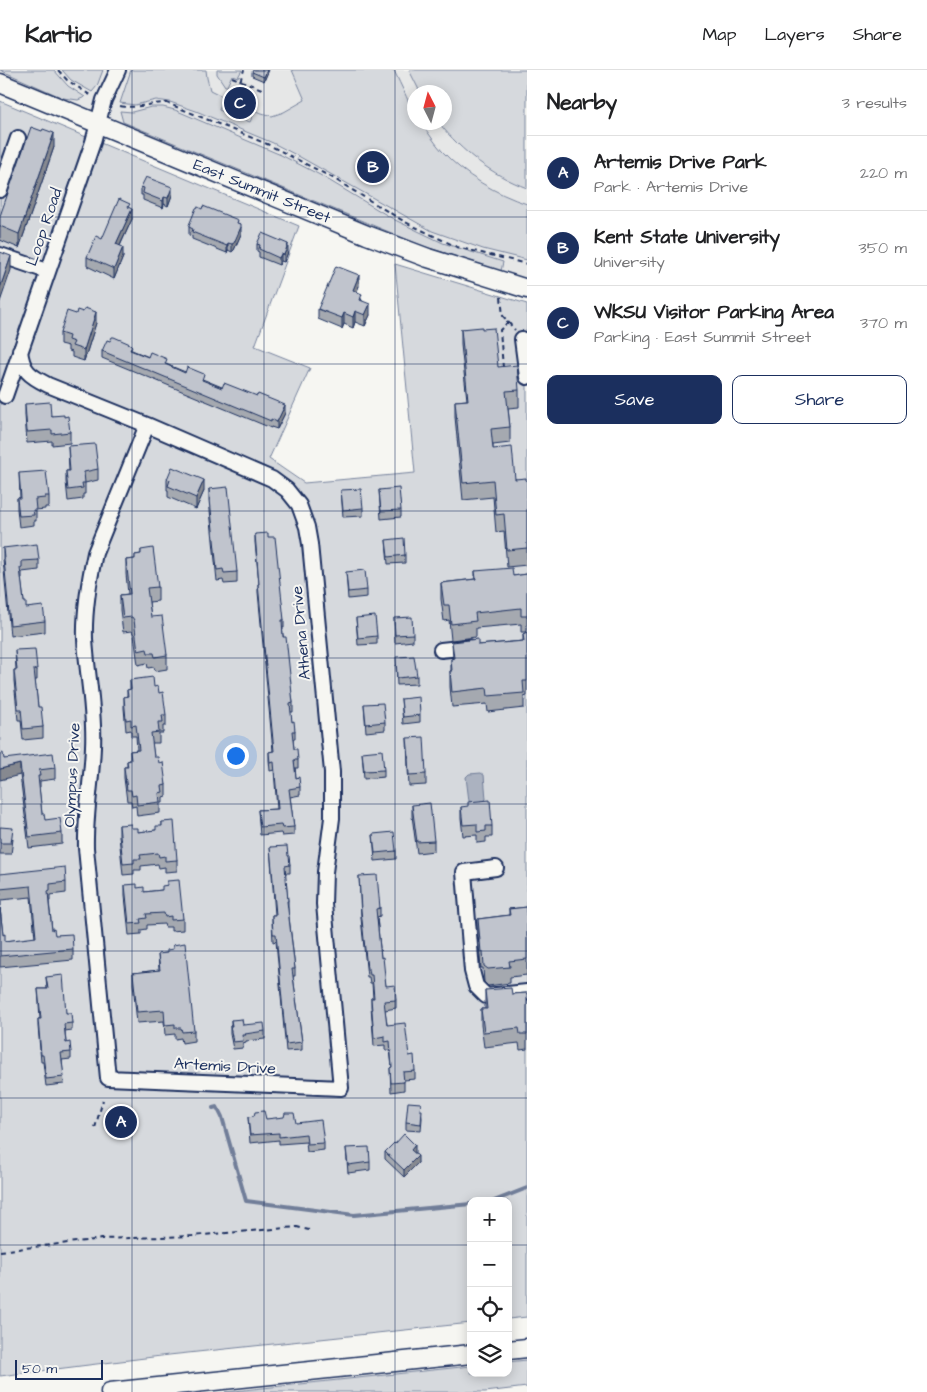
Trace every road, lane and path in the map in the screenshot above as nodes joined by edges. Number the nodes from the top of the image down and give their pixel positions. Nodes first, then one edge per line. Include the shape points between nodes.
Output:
1 (58, 70) edge
2 (118, 70) edge
3 (244, 70) edge
4 (232, 77) dead end
5 (240, 80) junction
6 (0, 82) edge
7 (264, 90) dead end
8 (90, 95) dead end
9 (234, 98) dead end
10 (120, 106) dead end
11 (98, 122) junction
12 (18, 138) dead end
13 (4, 165) edge
14 (0, 190) edge
15 (0, 255) edge
16 (527, 264) edge
17 (47, 271) junction
18 (505, 283) junction
19 (527, 289) edge
20 (508, 322) junction
21 (522, 339) joint
22 (20, 350) junction
23 (503, 374) edge
24 (527, 377) edge
25 (4, 396) dead end
26 (147, 425) junction
27 (479, 646) edge
28 (441, 650) dead end
29 (496, 868) dead end
30 (527, 992) edge
31 (108, 1078) joint
32 (341, 1088) joint
33 (103, 1100) dead end
34 (95, 1128) dead end
35 (309, 1230) dead end
36 (0, 1251) edge
37 (527, 1348) edge
38 (512, 1350) edge
39 (467, 1354) edge
40 (110, 1392) edge

1 - 8 path
2 - 11 street, Loop Road
3 - 5 path
4 - 5 path
5 - 7 path
5 - 9 path
6 - 11 main road, East Summit Street
10 - 16 path via 134,108 167,103 267,144 331,177 405,222 457,247
11 - 17 street, Loop Road
11 - 18 main road, East Summit Street via 367,235
12 - 13 street
13 - 14 street
15 - 17 street
17 - 22 street, Loop Road
18 - 19 main road, East Summit Street
18 - 20 path via 501,296 503,316
20 - 21 path
20 - 23 path via 500,330
21 - 24 street
22 - 25 street, Loop Road
22 - 26 street, Athena Drive via 23,367 37,379
26 - 31 street, Olympus Drive via 97,548 90,574 86,614 94,745 86,814 86,848
26 - 32 street, Athena Drive via 272,479 293,498 308,527 332,772 332,818 324,872 324,904
27 - 28 street
29 - 30 street via 464,872 472,971 476,986 486,996
31 - 32 street, Artemis Drive
33 - 34 path
35 - 36 path via 297,1227 102,1240
37 - 38 main road
39 - 40 main road

